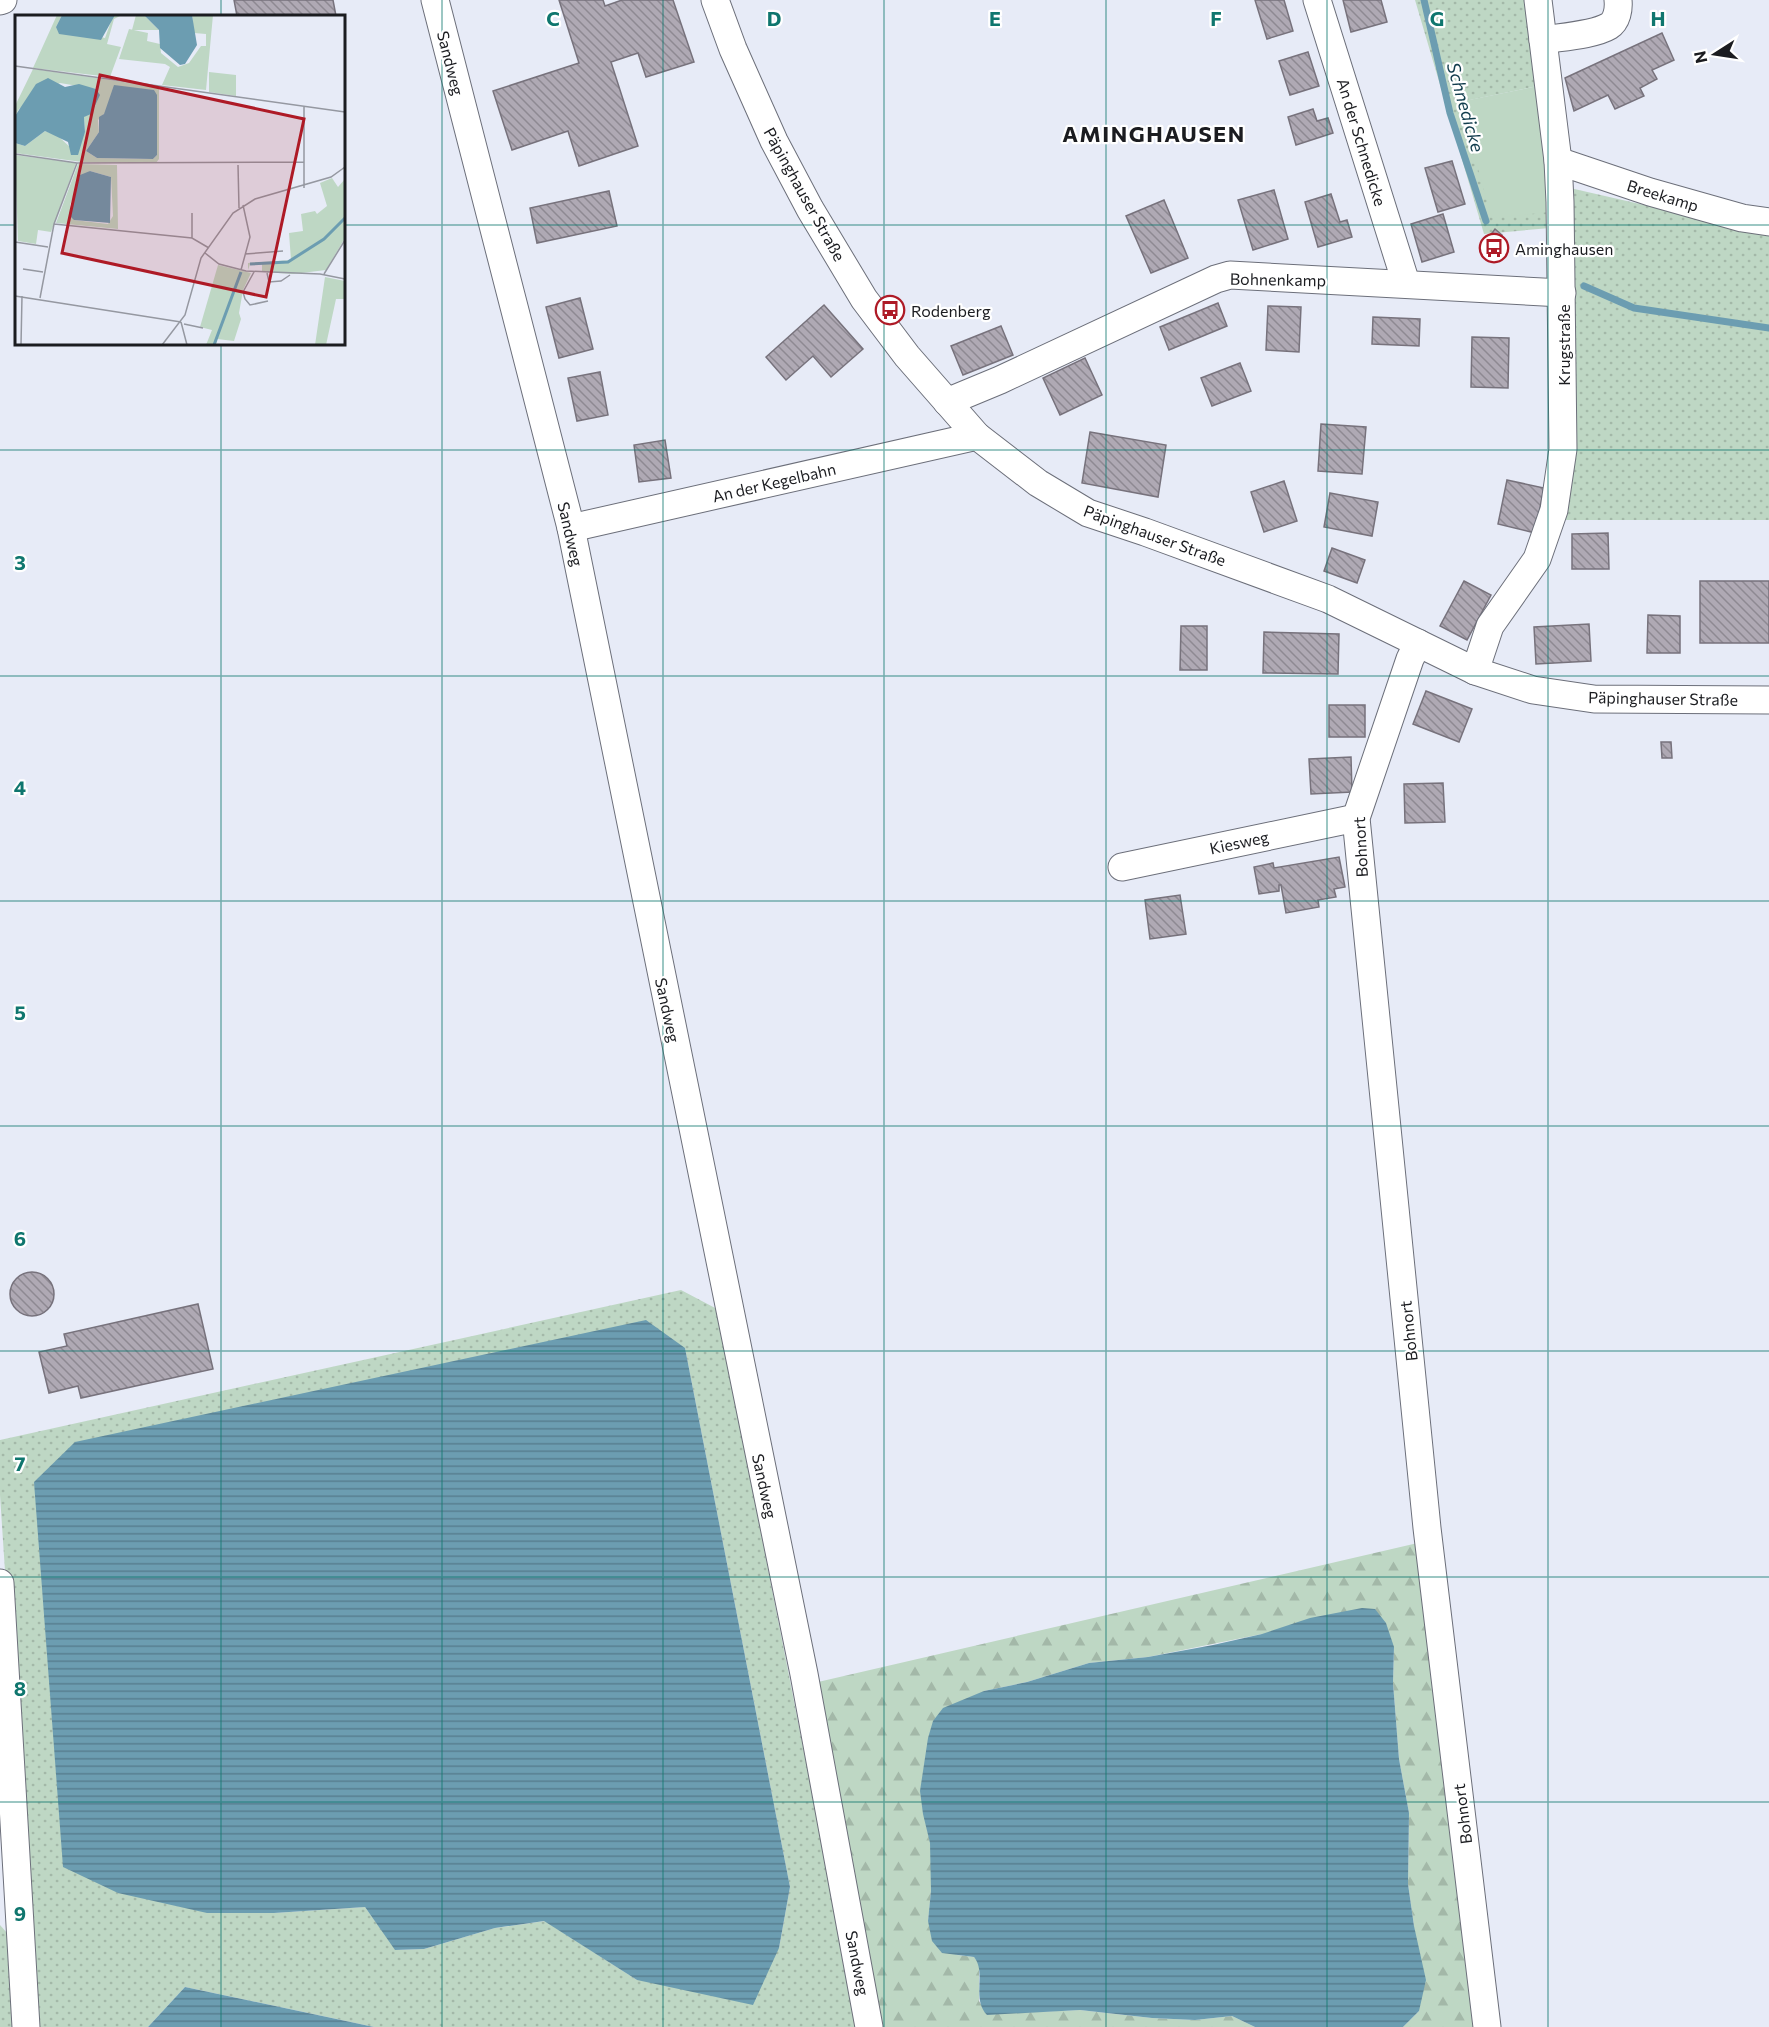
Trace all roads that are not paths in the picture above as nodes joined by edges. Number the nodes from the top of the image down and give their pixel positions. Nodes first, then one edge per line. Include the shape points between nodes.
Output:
1 (435, 0) edge
2 (715, 0) edge
3 (1317, 0) edge
4 (1538, 0) edge
5 (1618, 0) edge
6 (1543, 39) junction
7 (1558, 162) junction
8 (1769, 222) edge
9 (1406, 283) junction
10 (1562, 293) junction
11 (947, 402) junction
12 (977, 436) junction
13 (571, 528) junction
14 (1418, 643) junction
15 (1475, 671) junction
16 (1769, 700) edge
17 (1356, 818) junction
18 (1122, 867) dead end
19 (0, 1583) edge
20 (26, 2027) edge
21 (869, 2027) edge
22 (1487, 2027) edge

1 - 13 street, Sandweg
2 - 11 street, Päpinghauser Straße via 774,141 810,209 864,299
3 - 9 street, An der Schnedicke
4 - 6 street, Krugstraße
5 - 6 street via 1616,18 1609,26
6 - 7 street, Krugstraße
7 - 8 street, Breekamp via 1742,218
7 - 10 street, Krugstraße
9 - 10 street, Bohnenkamp
9 - 11 street, Bohnenkamp via 1230,275
10 - 15 street, Krugstraße via 1563,449 1554,510 1537,559 1490,626
11 - 12 street, Päpinghauser Straße
12 - 13 street, An der Kegelbahn
12 - 14 street, Päpinghauser Straße via 1038,483 1088,513 1328,599
13 - 21 street, Sandweg via 804,1674
14 - 15 street, Päpinghauser Straße
14 - 17 street, Bohnort
15 - 16 street, Päpinghauser Straße via 1533,690 1594,699
17 - 18 street, Kiesweg
17 - 22 street, Bohnort via 1428,1528
19 - 20 street

